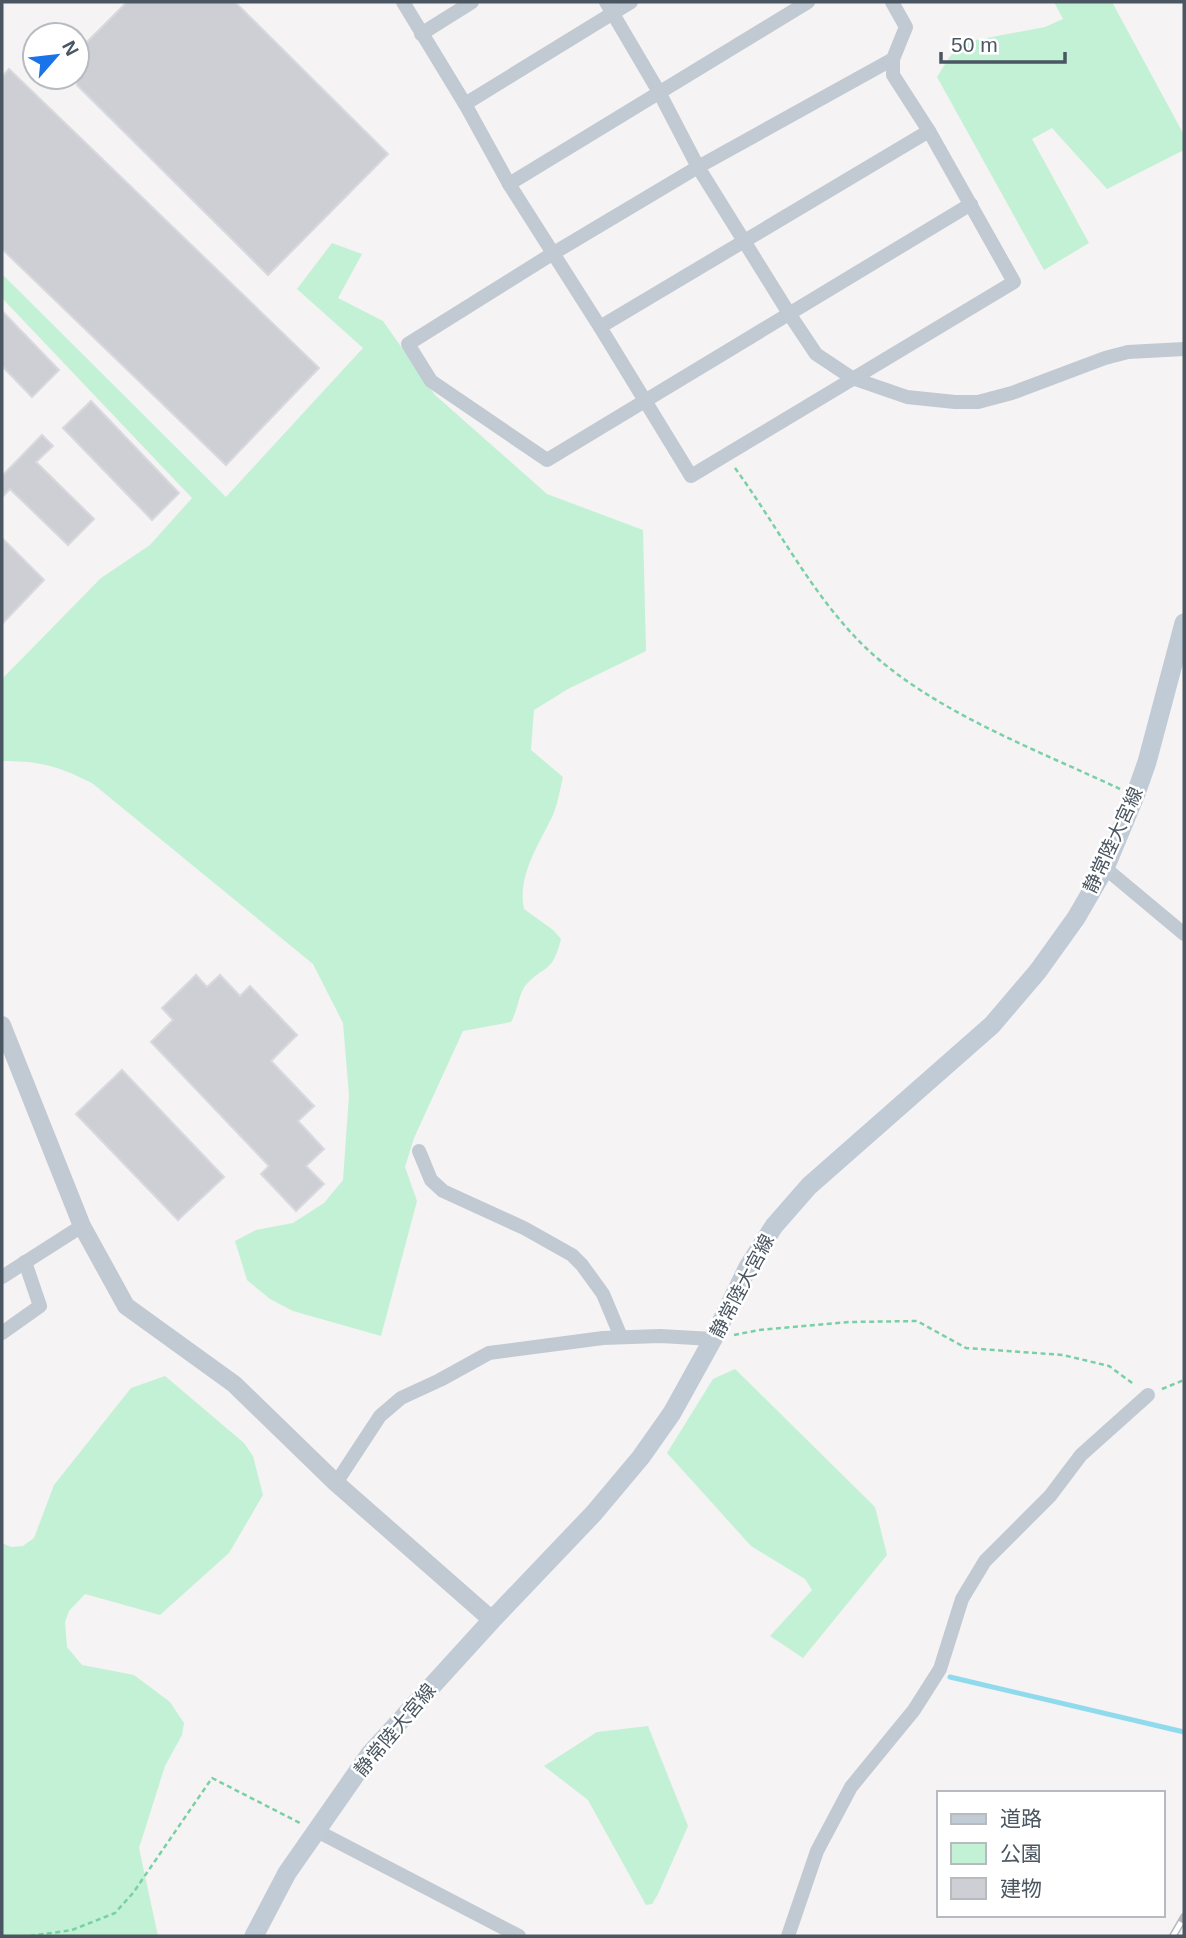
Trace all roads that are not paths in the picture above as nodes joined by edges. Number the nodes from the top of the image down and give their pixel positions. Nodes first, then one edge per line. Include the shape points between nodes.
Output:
1 (403, 2) edge
2 (472, 2) edge
3 (631, 2) edge
4 (808, 2) edge
5 (892, 2) edge
6 (609, 7) edge
7 (421, 34) junction
8 (893, 59) junction
9 (659, 92) junction
10 (465, 104) junction
11 (929, 131) junction
12 (698, 167) junction
13 (509, 184) junction
14 (971, 204) junction
15 (745, 241) junction
16 (552, 254) junction
17 (790, 314) junction
18 (600, 327) junction
19 (1184, 349) edge
20 (852, 378) junction
21 (644, 403) junction
22 (1184, 622) edge
23 (1105, 868) junction
24 (1184, 934) edge
25 (2, 1025) edge
26 (419, 1151) dead end
27 (82, 1226) junction
28 (24, 1262) junction
29 (2, 1277) edge
30 (2, 1333) edge
31 (621, 1337) junction
32 (713, 1339) junction
33 (1148, 1395) road end
34 (336, 1483) junction
35 (492, 1620) junction
36 (317, 1831) junction
37 (254, 1936) edge
38 (519, 1936) edge
39 (788, 1936) edge

1 - 7 street
2 - 7 street
3 - 6 street
4 - 9 street
5 - 8 street via 906,27
6 - 9 street
6 - 10 street
7 - 10 street
8 - 11 street via 893,75
8 - 12 street
9 - 12 street
9 - 13 street
10 - 13 street
11 - 14 street
11 - 15 street
12 - 15 street
12 - 16 street
13 - 16 street
14 - 17 street
14 - 20 street via 1014,282
15 - 17 street
15 - 18 street
16 - 18 street
16 - 21 street via 408,344 431,381 547,460
17 - 20 street via 816,354
17 - 21 street
18 - 21 street
19 - 20 street via 1128,352 978,402 907,397
20 - 21 street via 691,476
22 - 23 main road, 静常陸大宮線 via 1135,796
23 - 24 street
23 - 32 main road, 静常陸大宮線 via 1038,971 992,1025 809,1186 774,1226 748,1266
25 - 27 street
26 - 31 street via 431,1180 443,1191 572,1255 603,1294
27 - 28 street
27 - 34 street via 126,1306 234,1384
28 - 29 street
28 - 30 street via 40,1306
31 - 32 street
31 - 34 street via 489,1353 420,1388 380,1416
32 - 35 main road, 静常陸大宮線 via 672,1413 641,1457
33 - 39 street via 1081,1455 1050,1496 985,1561 962,1599 940,1669 914,1710 851,1787 817,1851
34 - 35 street
35 - 36 main road, 静常陸大宮線 via 370,1754
36 - 37 main road, 静常陸大宮線 via 287,1873
36 - 38 street

